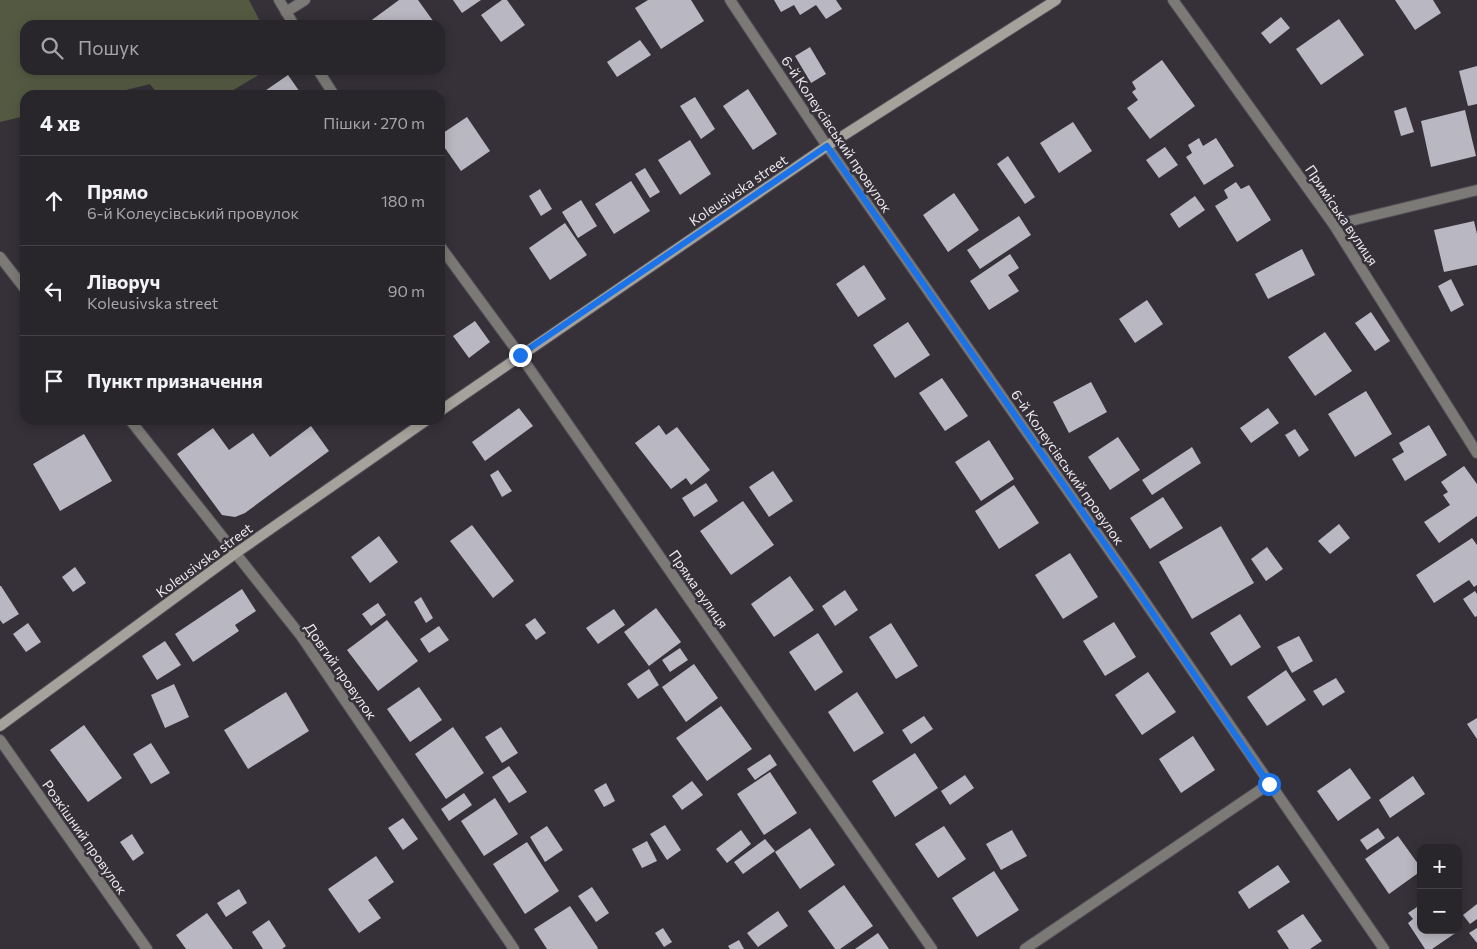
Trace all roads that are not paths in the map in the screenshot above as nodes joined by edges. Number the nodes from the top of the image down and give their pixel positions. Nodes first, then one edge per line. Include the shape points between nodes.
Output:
1 (279, 0) edge
2 (305, 0) edge
3 (730, 0) edge
4 (1056, 0) edge
5 (1174, 0) edge
6 (286, 12) junction
7 (291, 20) edge
8 (321, 75) edge
9 (331, 90) edge
10 (827, 146) junction
11 (1477, 190) edge
12 (1334, 225) junction
13 (445, 253) edge
14 (0, 257) edge
15 (20, 283) edge
16 (520, 355) junction
17 (445, 408) edge
18 (134, 425) edge
19 (420, 425) edge
20 (1477, 453) edge
21 (236, 553) junction
22 (0, 726) edge
23 (0, 740) edge
24 (1269, 784) junction
25 (147, 949) edge
26 (514, 949) edge
27 (932, 949) edge
28 (1025, 949) edge
29 (1384, 949) edge

1 - 6 street
2 - 6 street
3 - 10 street, 6-й Колеусівський провулок
4 - 10 street, Koleusivska street
5 - 12 street, Приміська вулиця
6 - 7 street
8 - 9 street
10 - 16 street, Koleusivska street
10 - 24 street, 6-й Колеусівський провулок
11 - 12 street
12 - 20 street, Приміська вулиця
13 - 16 street, Пряма вулиця
14 - 15 street
16 - 17 street, Koleusivska street
16 - 27 street, Пряма вулиця
18 - 21 street, Довгий провулок
19 - 21 street, Koleusivska street
21 - 22 street, Koleusivska street
21 - 26 street, Довгий провулок via 302,636
23 - 25 street, Розкішний провулок
24 - 28 street
24 - 29 street, 6-й Колеусівський провулок

